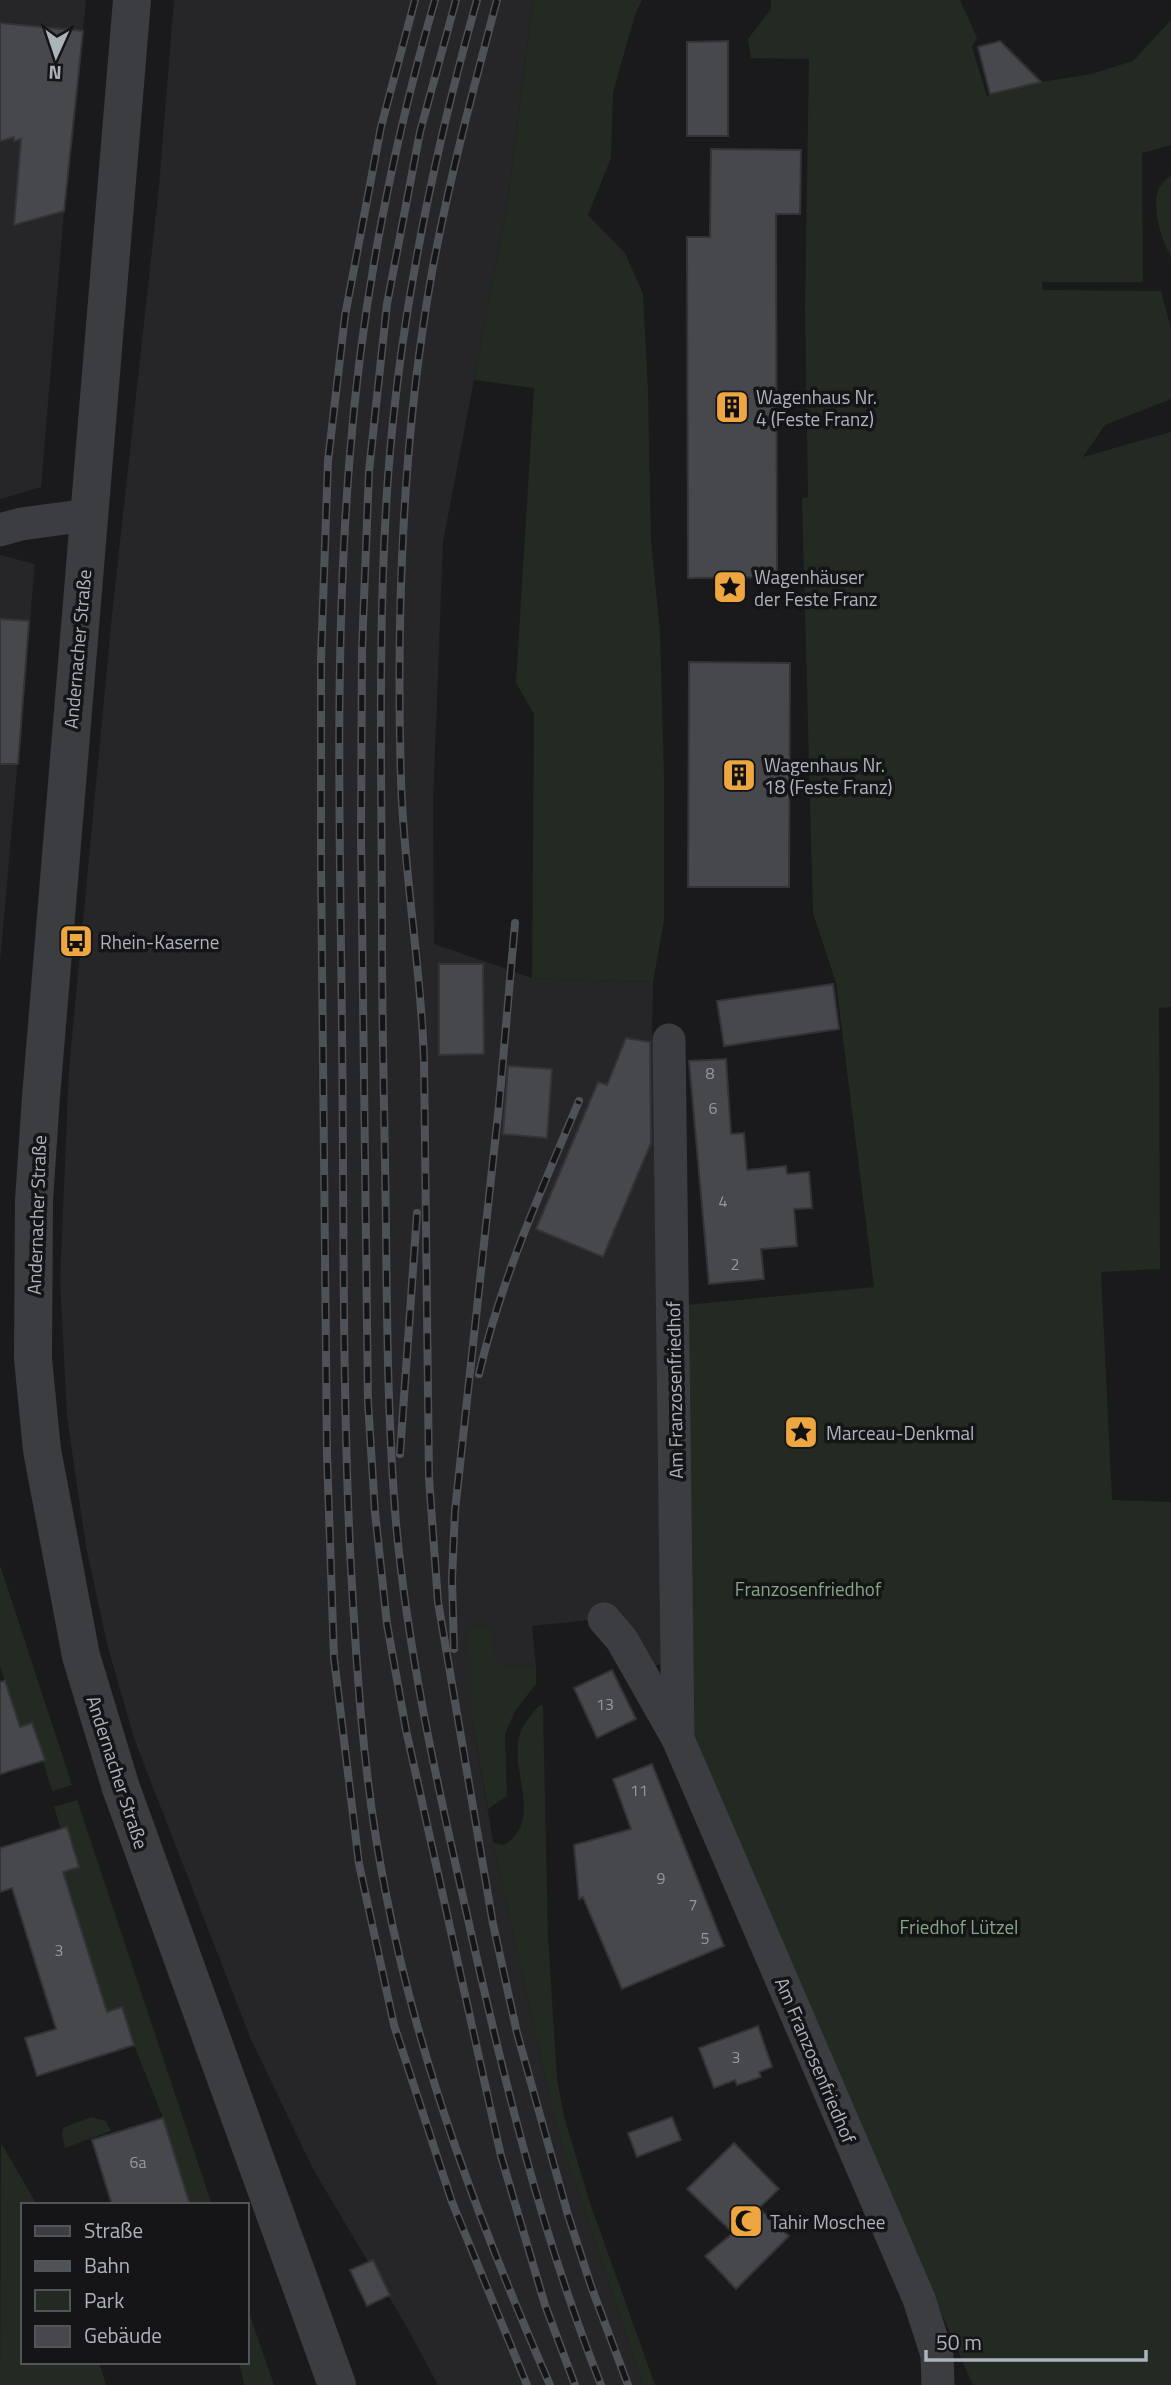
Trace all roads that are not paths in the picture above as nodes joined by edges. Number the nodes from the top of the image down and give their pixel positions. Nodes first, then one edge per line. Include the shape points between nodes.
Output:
1 (132, 0) edge
2 (88, 515) junction
3 (0, 530) edge
4 (669, 1040) dead end
5 (604, 1619) dead end
6 (678, 1739) junction
7 (337, 2385) edge
8 (938, 2385) edge

1 - 2 street, Andernacher Straße
2 - 3 street
2 - 7 street, Andernacher Straße via 34,1200 33,1359 42,1450 81,1657 121,1788
4 - 6 street, Am Franzosenfriedhof
5 - 6 street, Am Franzosenfriedhof via 622,1640
6 - 8 street, Am Franzosenfriedhof via 919,2299 937,2355

